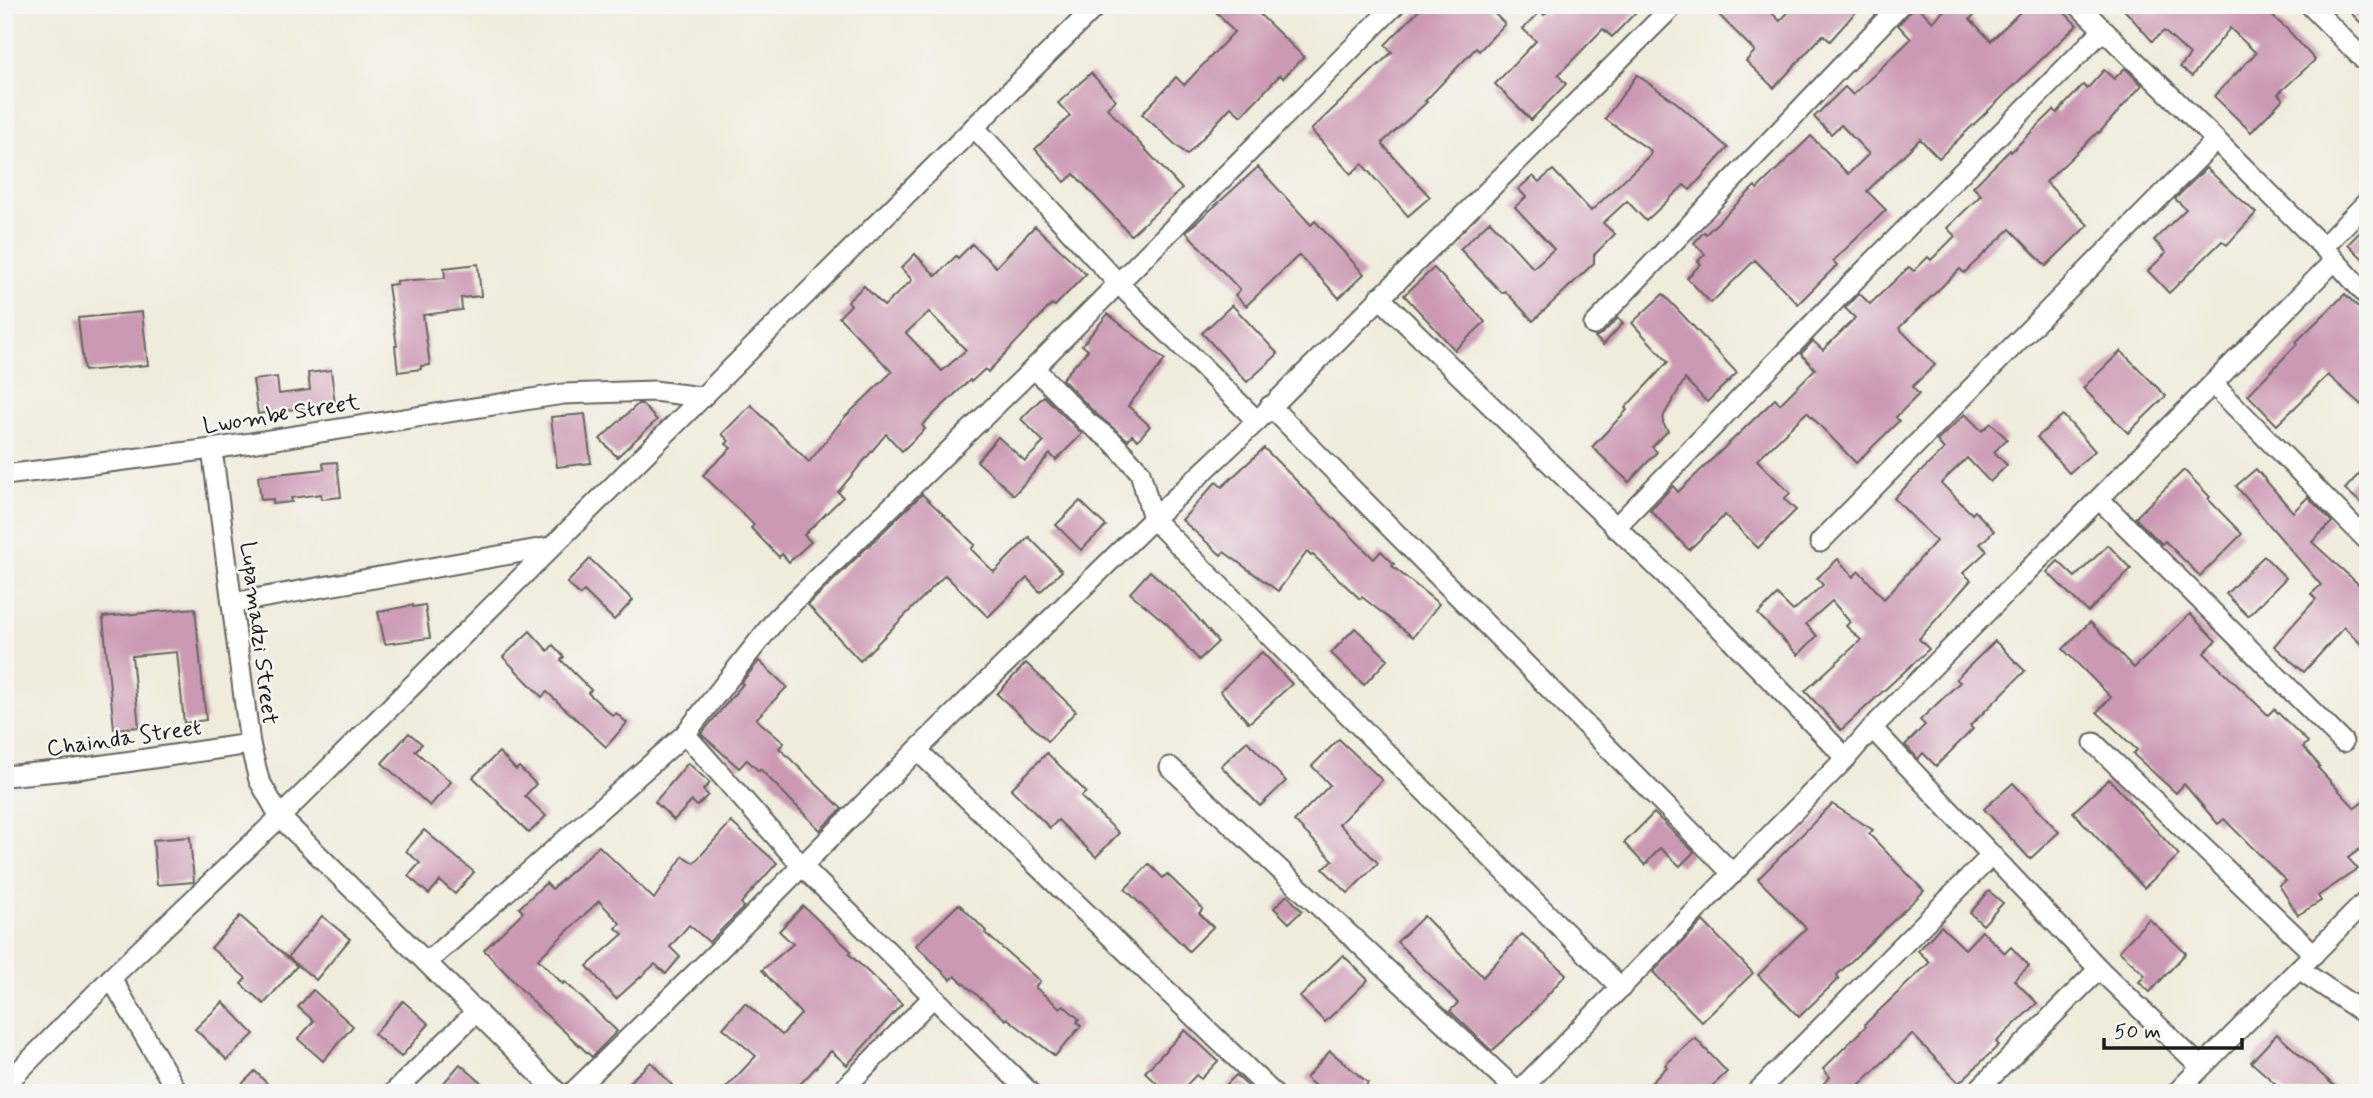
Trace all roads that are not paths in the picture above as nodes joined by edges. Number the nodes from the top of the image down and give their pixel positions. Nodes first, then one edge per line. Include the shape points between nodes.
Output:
1 (1097, 5) edge
2 (1395, 5) edge
3 (1900, 5) edge
4 (2078, 5) edge
5 (2310, 5) edge
6 (1672, 6) edge
7 (2103, 30) junction
8 (2368, 64) edge
9 (974, 127) junction
10 (2216, 140) junction
11 (2368, 201) edge
12 (2328, 254) junction
13 (1118, 283) junction
14 (1379, 297) junction
15 (2368, 297) edge
16 (1594, 324) dead end
17 (1034, 368) junction
18 (2213, 384) junction
19 (701, 397) junction
20 (1270, 405) junction
21 (1257, 421) junction
22 (212, 449) junction
23 (5, 475) edge
24 (2099, 499) junction
25 (1153, 519) junction
26 (1615, 528) junction
27 (2368, 541) edge
28 (1820, 542) dead end
29 (550, 547) junction
30 (232, 603) junction
31 (1872, 728) junction
32 (685, 734) junction
33 (2343, 742) dead end
34 (2094, 743) dead end
35 (250, 744) junction
36 (917, 750) junction
37 (1846, 758) junction
38 (1170, 767) dead end
39 (5, 776) edge
40 (280, 817) junction
41 (1993, 855) junction
42 (802, 866) junction
43 (1733, 874) junction
44 (2368, 899) edge
45 (2314, 954) junction
46 (428, 962) junction
47 (2099, 969) junction
48 (2299, 969) junction
49 (111, 978) junction
50 (1621, 988) junction
51 (933, 997) junction
52 (477, 1012) junction
53 (2368, 1016) edge
54 (2201, 1067) junction
55 (5, 1085) edge
56 (178, 1093) edge
57 (393, 1093) edge
58 (558, 1093) edge
59 (572, 1093) edge
60 (840, 1093) edge
61 (1030, 1093) edge
62 (1273, 1093) edge
63 (1518, 1093) edge
64 (1756, 1093) edge
65 (1975, 1093) edge
66 (2176, 1093) edge

1 - 9 street
2 - 13 street
3 - 16 street
4 - 7 street
5 - 8 street
6 - 14 street
7 - 10 street
7 - 26 street
9 - 13 street
9 - 19 street
10 - 12 street
10 - 28 street
11 - 12 street
12 - 15 street
12 - 18 street
13 - 17 street
13 - 21 street
14 - 20 street
14 - 26 street
17 - 25 street via 1140,472
17 - 32 street via 777,618
18 - 24 street
18 - 27 street
19 - 22 street, Lwombe Street via 654,391 563,394
19 - 29 street
20 - 21 street
20 - 43 street
21 - 25 street
22 - 23 street, Lwombe Street
22 - 30 street, Lupamadzi Street
24 - 31 street
24 - 33 street
25 - 36 street
25 - 50 street
26 - 37 street
29 - 30 street
29 - 40 street
30 - 35 street, Lupamadzi Street
31 - 37 street
31 - 41 street
32 - 42 street
32 - 46 street
34 - 45 street
35 - 39 street, Chainda Street
35 - 40 street, Lupamadzi Street via 259,780
36 - 42 street
36 - 62 street
37 - 43 street
38 - 63 street
40 - 46 street, Lupamadzi Street
40 - 49 street
41 - 47 street
41 - 64 street
42 - 51 street
42 - 59 street
43 - 50 street
44 - 45 street
45 - 48 street
46 - 52 street, Lupamadzi Street
47 - 54 street
47 - 65 street
48 - 53 street
48 - 54 street
49 - 55 street
49 - 56 street
50 - 63 street
51 - 60 street
51 - 61 street
52 - 57 street
52 - 58 street, Lupamadzi Street
54 - 66 street

